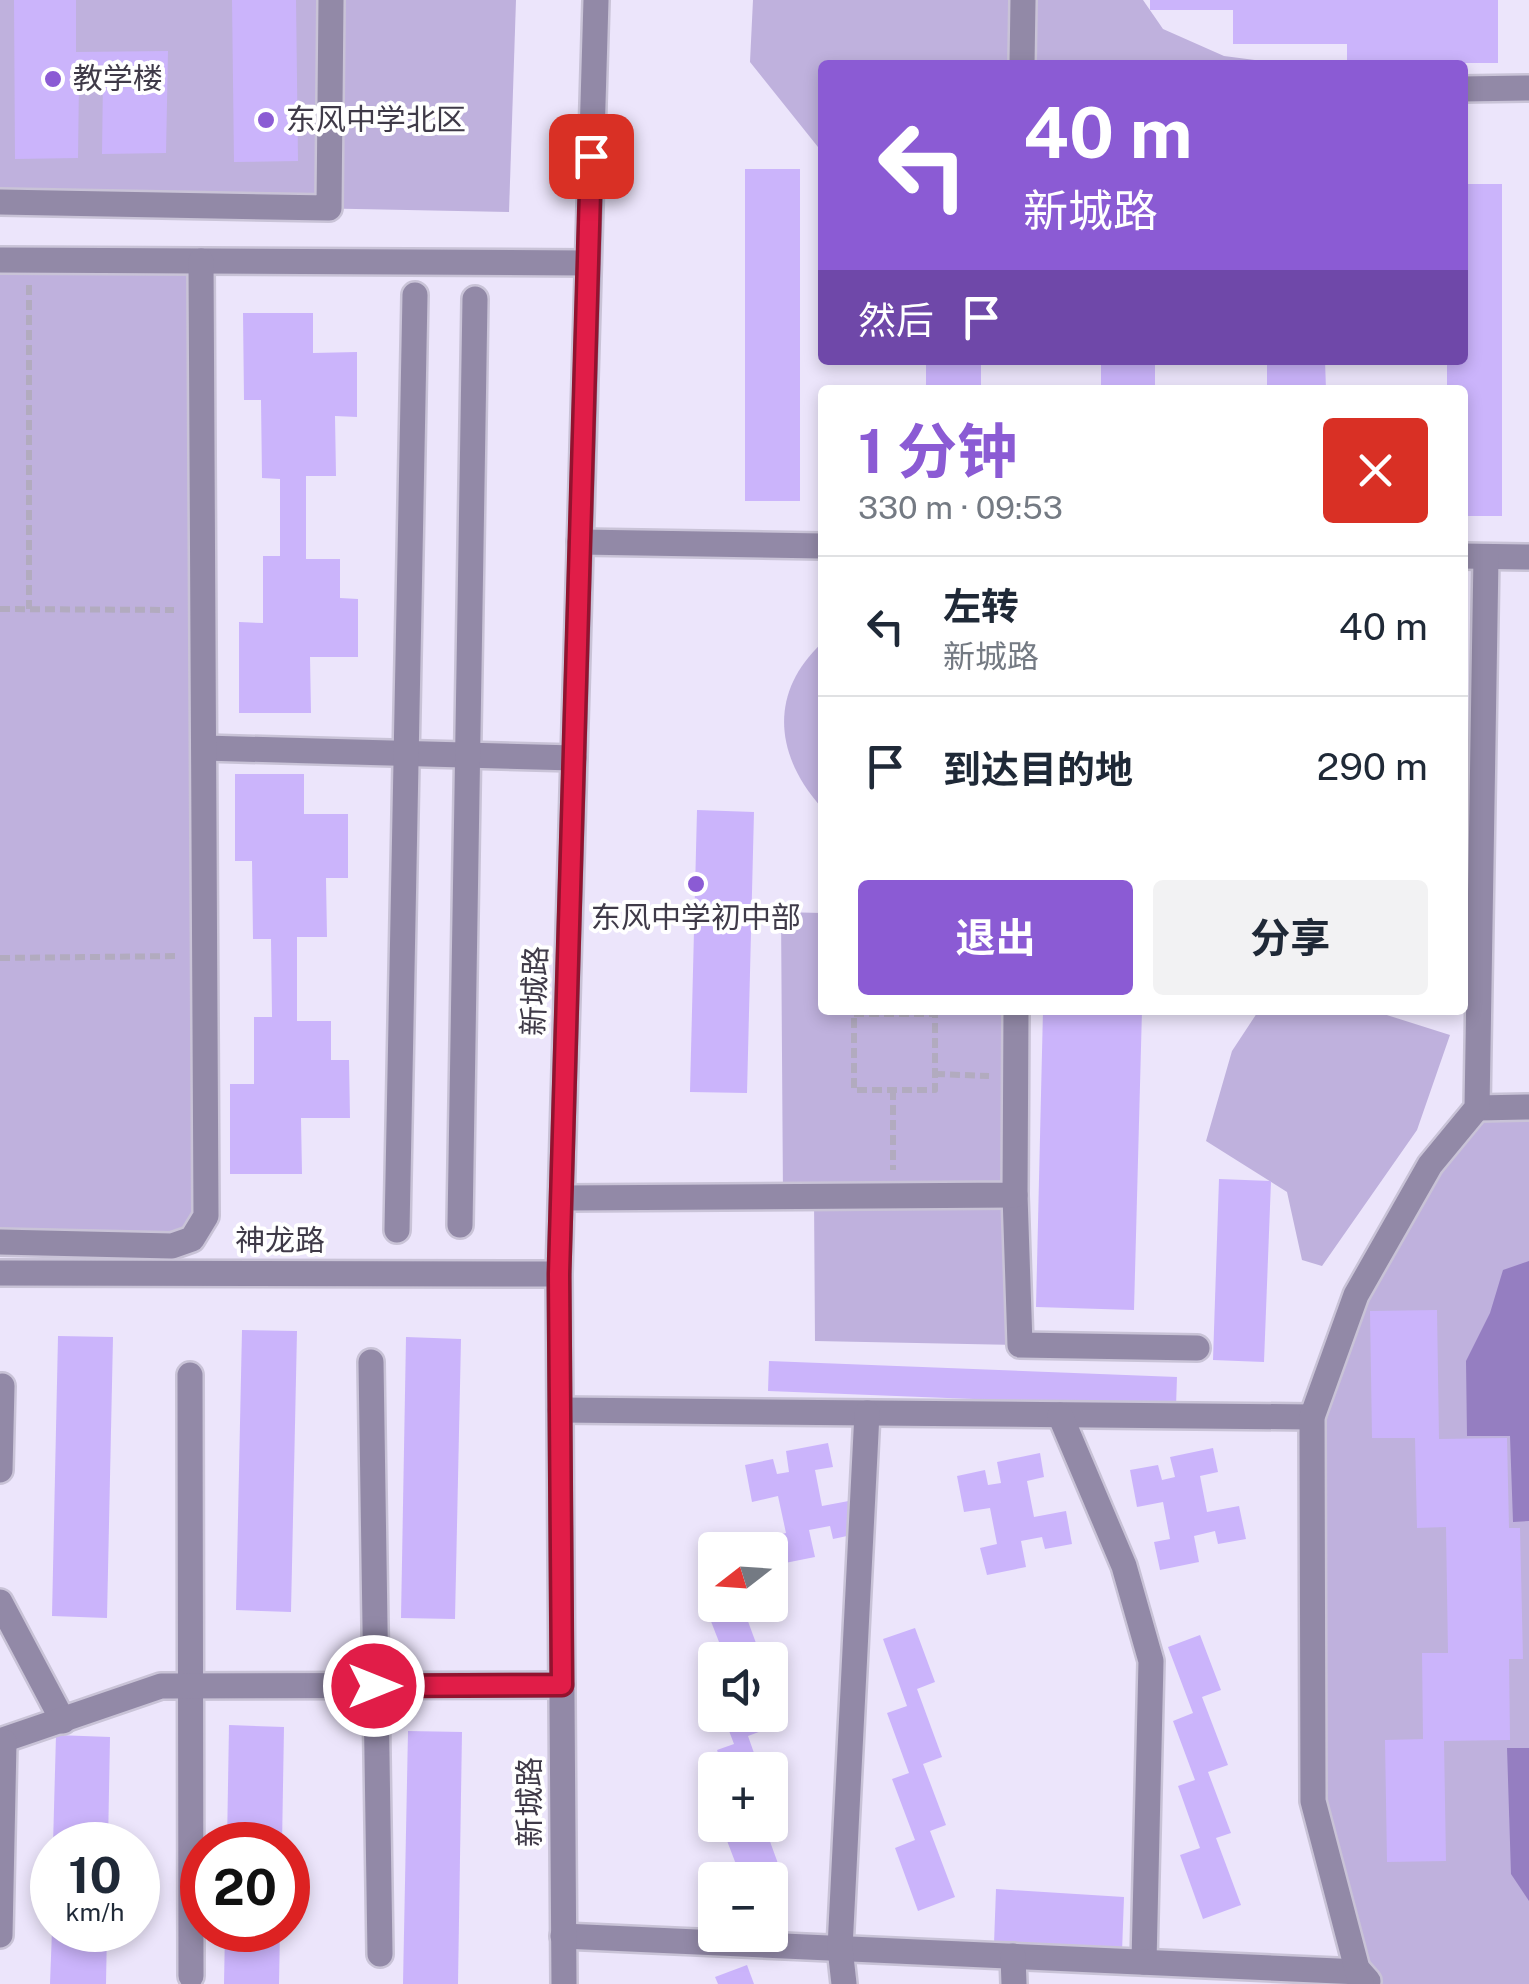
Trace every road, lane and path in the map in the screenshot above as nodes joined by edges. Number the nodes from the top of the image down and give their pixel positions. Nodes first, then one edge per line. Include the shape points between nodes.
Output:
1 (331, 0) edge
2 (596, 0) edge
3 (1023, 0) edge
4 (1022, 60) edge
5 (1529, 88) edge
6 (1468, 89) edge
7 (0, 202) edge
8 (0, 260) edge
9 (29, 260) junction
10 (201, 260) junction
11 (588, 263) junction
12 (416, 295) dead end
13 (476, 299) dead end
14 (580, 542) junction
15 (818, 546) edge
16 (1474, 556) edge
17 (1529, 557) edge
18 (0, 608) edge
19 (29, 609) junction
20 (203, 610) junction
21 (204, 748) junction
22 (407, 754) junction
23 (468, 755) junction
24 (574, 758) junction
25 (205, 956) junction
26 (0, 958) edge
27 (854, 1015) edge
28 (935, 1015) edge
29 (1016, 1015) edge
30 (935, 1074) junction
31 (1016, 1077) junction
32 (892, 1090) junction
33 (1529, 1107) edge
34 (1477, 1108) junction
35 (1015, 1195) junction
36 (894, 1196) junction
37 (562, 1198) junction
38 (460, 1225) dead end
39 (397, 1230) dead end
40 (0, 1242) edge
41 (0, 1273) edge
42 (559, 1274) junction
43 (1196, 1348) dead end
44 (371, 1362) dead end
45 (190, 1375) dead end
46 (2, 1386) edge
47 (560, 1410) junction
48 (867, 1413) junction
49 (1060, 1415) junction
50 (1312, 1417) junction
51 (0, 1470) edge
52 (0, 1602) edge
53 (562, 1685) junction
54 (190, 1686) junction
55 (374, 1686) junction
56 (63, 1721) junction
57 (2, 1741) edge
58 (0, 1935) edge
59 (563, 1936) junction
60 (840, 1948) junction
61 (380, 1954) dead end
62 (1012, 1956) junction
63 (1144, 1962) junction
64 (1217, 1975) edge
65 (191, 1976) dead end
66 (1364, 1980) edge
67 (564, 1984) edge
68 (844, 1984) edge
69 (1014, 1984) edge

1 - 7 street via 329,208
2 - 11 street, 新城路
3 - 4 street
5 - 6 street
8 - 9 street
9 - 10 street
9 - 19 path
10 - 11 street
10 - 20 street
11 - 14 street, 新城路
12 - 22 street
13 - 23 street
14 - 15 street
14 - 24 street, 新城路
16 - 17 street
16 - 34 street
18 - 19 path
19 - 20 path
20 - 21 street
21 - 22 street
21 - 25 street
22 - 23 street
22 - 39 street
23 - 24 street
23 - 38 street
24 - 37 street, 新城路
25 - 26 path
25 - 40 street via 206,1216 192,1239 172,1246
27 - 32 path via 854,1090
28 - 30 path
29 - 31 street
30 - 31 path
30 - 32 path via 935,1090
31 - 35 street
32 - 36 path
33 - 34 street
34 - 50 street via 1430,1165 1356,1295
35 - 36 street
35 - 43 street via 1020,1344
36 - 37 street
37 - 42 street, 新城路
41 - 42 street, 神龙路
42 - 47 street, 新城路
44 - 55 street
45 - 54 street
46 - 51 street
47 - 48 street
47 - 53 street, 新城路
48 - 49 street
48 - 60 street
49 - 50 street
49 - 63 street via 1124,1566 1151,1662
50 - 66 street via 1312,1801
52 - 56 street
53 - 55 street
53 - 59 street, 新城路
54 - 55 street
54 - 56 street via 162,1686
54 - 65 street
55 - 61 street
56 - 57 street
57 - 58 street
59 - 60 street
59 - 67 street, 新城路
60 - 62 street
60 - 68 street
62 - 63 street
62 - 69 street
63 - 64 street
64 - 66 street

